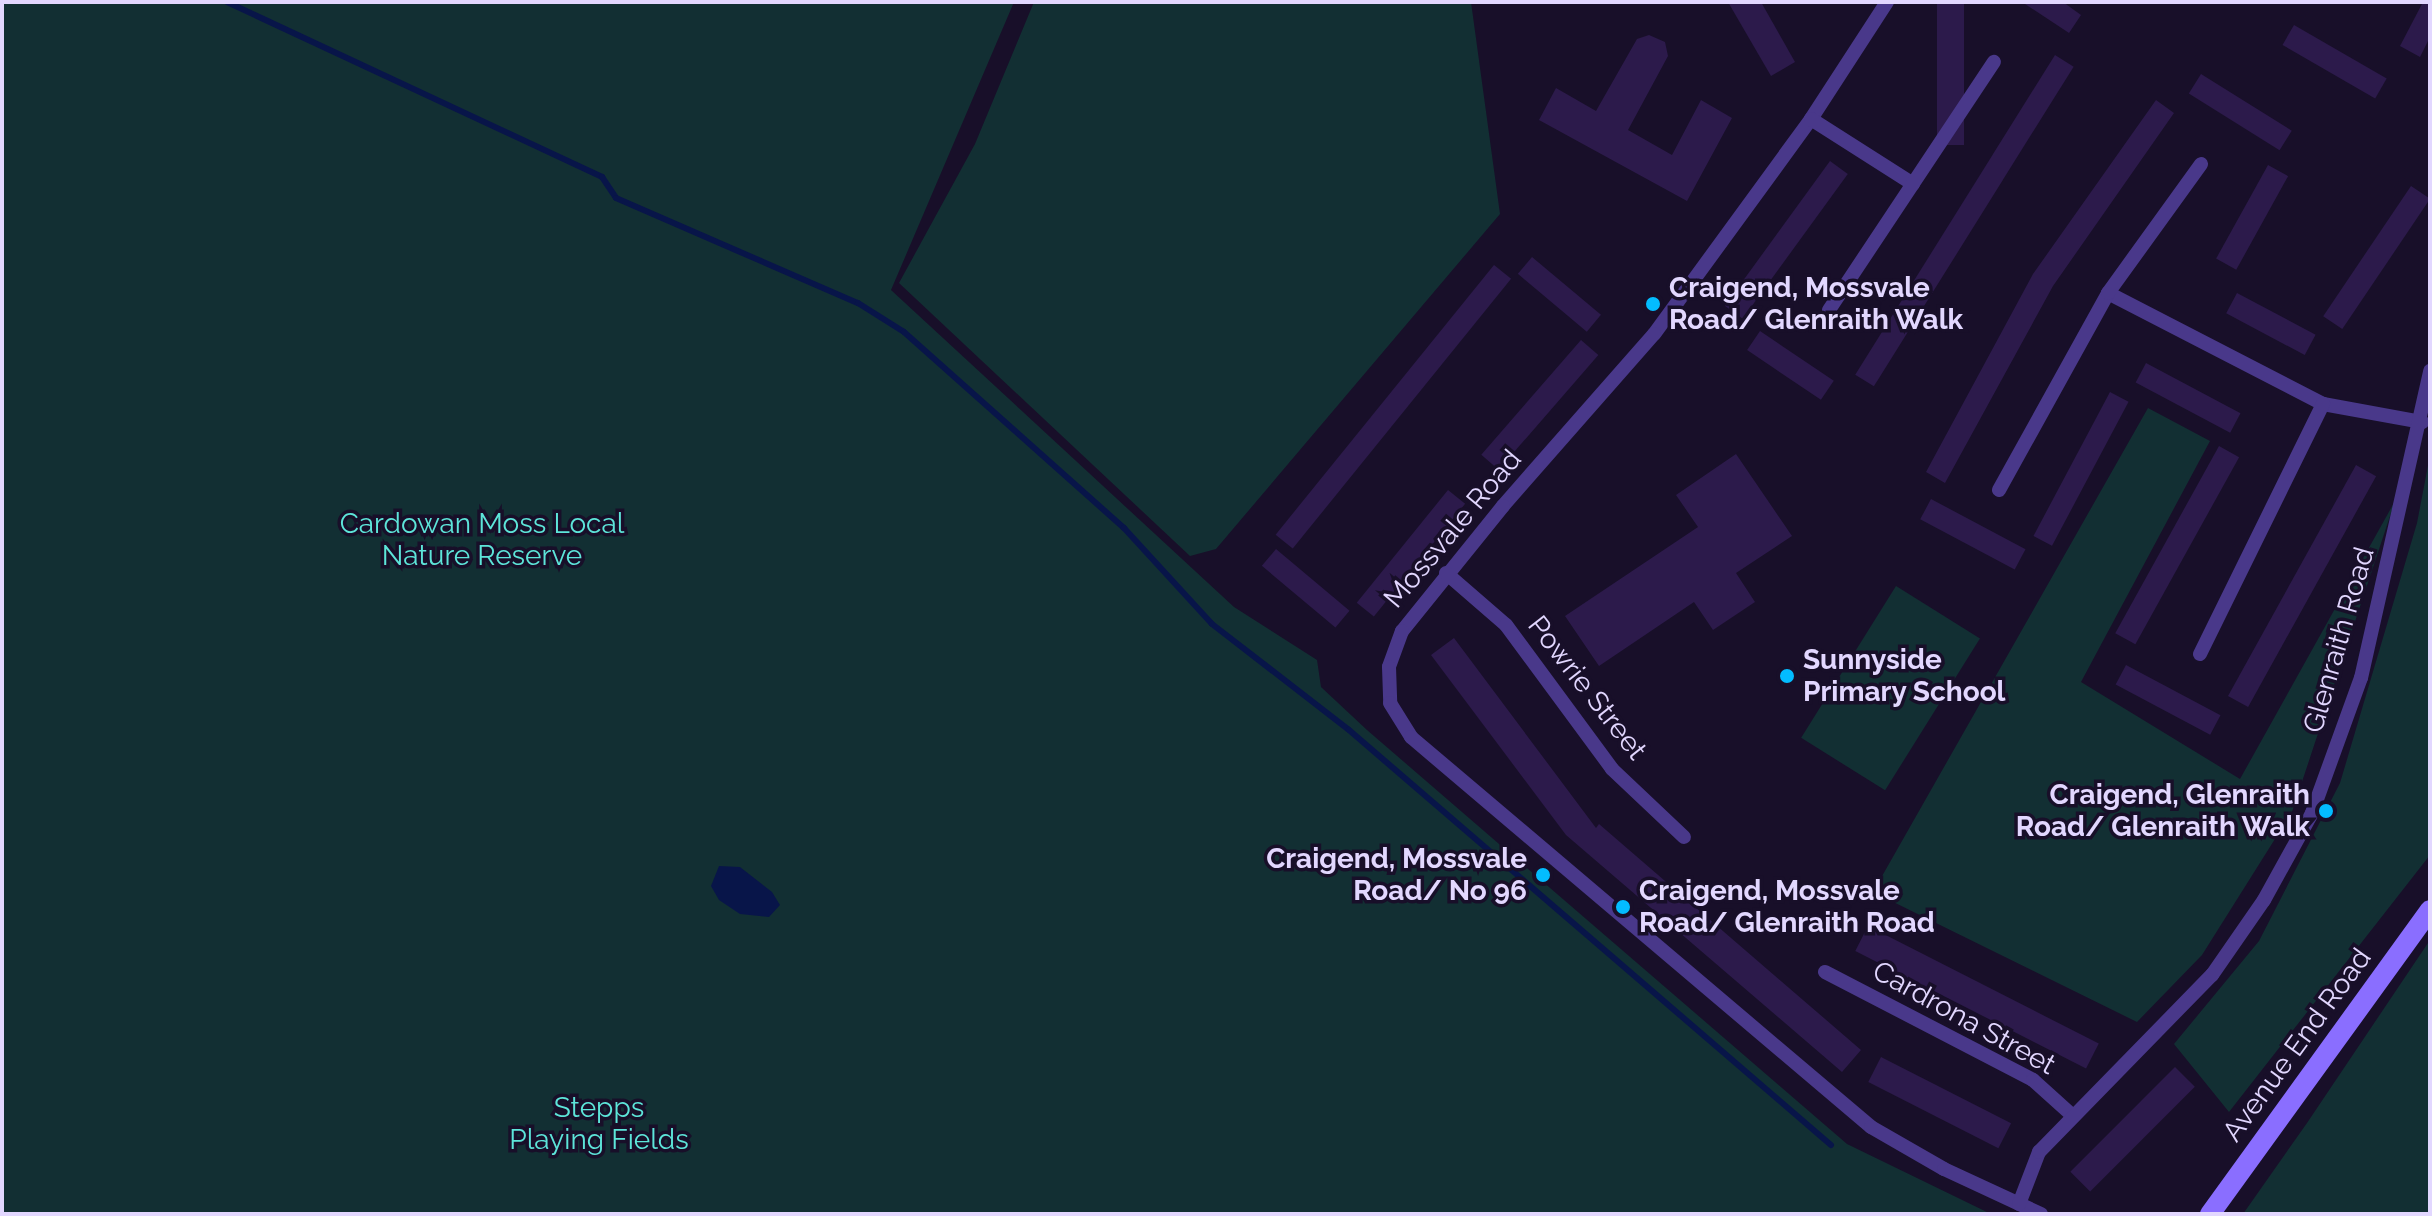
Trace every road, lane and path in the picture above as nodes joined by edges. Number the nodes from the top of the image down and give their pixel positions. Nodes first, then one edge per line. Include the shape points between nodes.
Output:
1 (1887, 2) edge
2 (1994, 62) dead end
3 (1811, 119) junction
4 (2201, 164) dead end
5 (1913, 184) junction
6 (2108, 293) junction
7 (1829, 310) dead end
8 (2430, 371) edge
9 (2323, 404) junction
10 (2422, 422) junction
11 (1999, 490) dead end
12 (1446, 573) junction
13 (2200, 654) dead end
14 (1684, 837) dead end
15 (2430, 910) edge
16 (1825, 972) dead end
17 (2073, 1116) junction
18 (2019, 1204) junction
19 (2041, 1214) edge
20 (2210, 1214) edge

1 - 3 street, Mossvale Road
2 - 5 street
3 - 5 street
3 - 12 street, Mossvale Road via 1654,334
4 - 6 street
5 - 7 street
6 - 9 street
6 - 11 street
8 - 10 street, Glenraith Road
9 - 10 street
9 - 13 street
10 - 17 street, Glenraith Road via 2361,678 2312,813 2264,900 2212,975
12 - 14 street, Powrie Street via 1506,625 1612,769
12 - 18 street, Mossvale Road via 1402,631 1389,667 1390,703 1411,737 1871,1127
15 - 20 street, Avenue End Road
16 - 17 street, Cardrona Street via 2033,1080
17 - 18 street, Glenraith Road via 2039,1152
18 - 19 street, Mossvale Road

